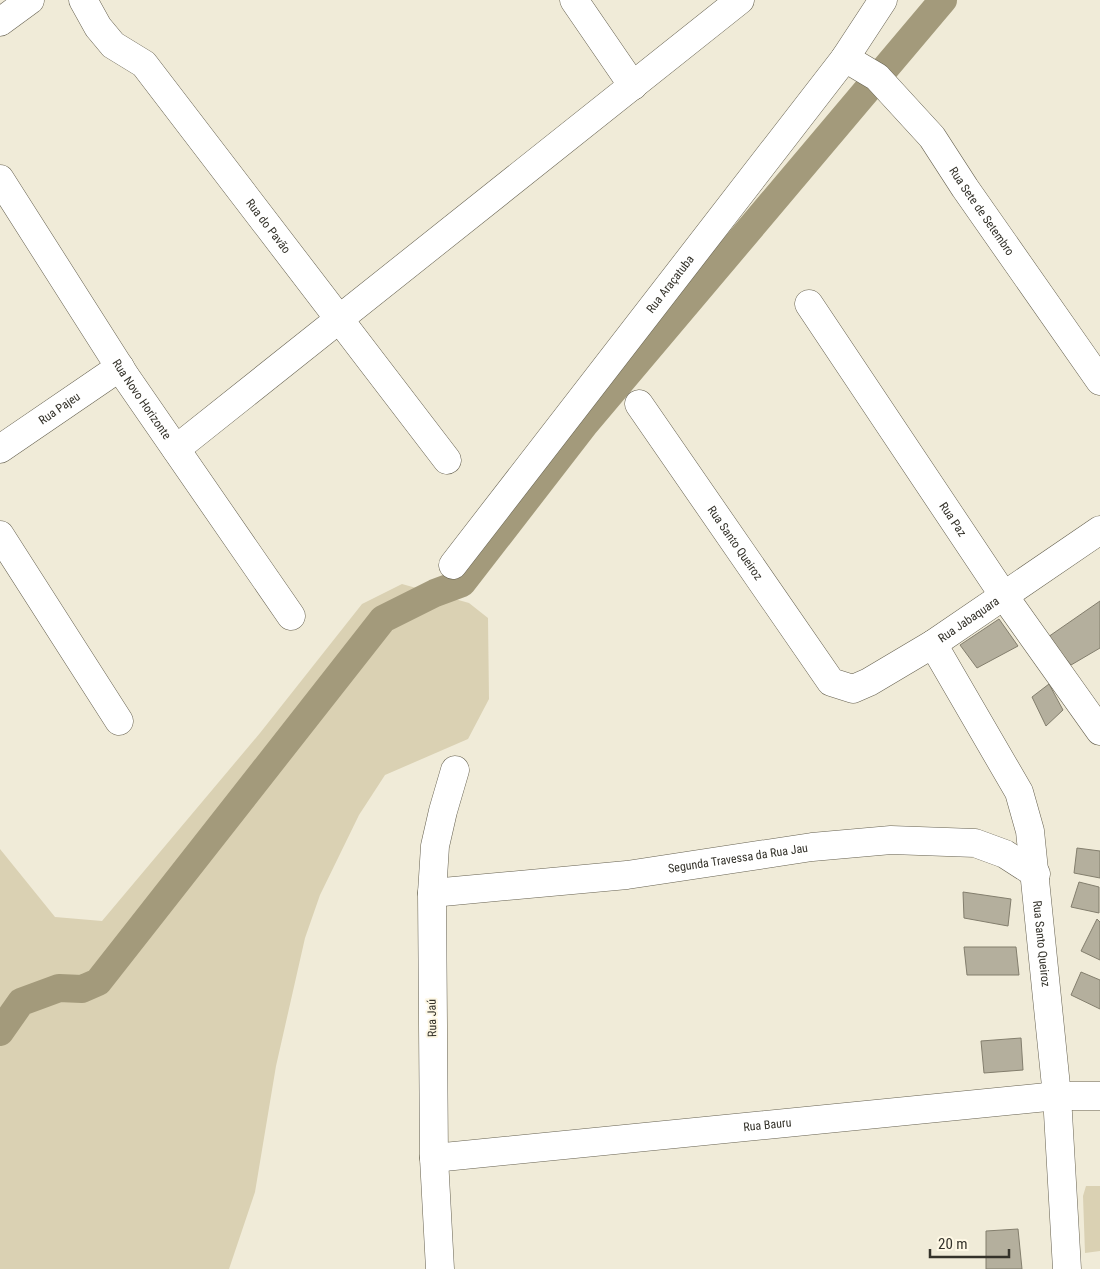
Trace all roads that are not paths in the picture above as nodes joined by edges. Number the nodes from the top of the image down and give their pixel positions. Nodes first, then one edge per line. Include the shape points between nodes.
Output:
1 (30, 0) edge
2 (83, 0) edge
3 (574, 0) edge
4 (740, 0) edge
5 (883, 0) edge
6 (0, 22) edge
7 (845, 58) junction
8 (633, 86) junction
9 (0, 179) edge
10 (808, 304) dead end
11 (339, 320) junction
12 (120, 367) junction
13 (1100, 381) edge
14 (639, 404) dead end
15 (0, 449) edge
16 (176, 449) junction
17 (446, 460) dead end
18 (1100, 530) edge
19 (5, 553) edge
20 (453, 565) dead end
21 (1004, 596) junction
22 (291, 616) dead end
23 (932, 644) junction
24 (831, 682) joint
25 (119, 722) dead end
26 (1100, 731) edge
27 (455, 770) dead end
28 (1036, 874) junction
29 (432, 893) junction
30 (1097, 1091) edge
31 (1057, 1096) junction
32 (434, 1158) junction
33 (440, 1269) edge
34 (1067, 1269) edge

1 - 6 street
2 - 11 street, Rua do Pavão via 113,45 144,64
3 - 8 street
4 - 8 street
5 - 7 street, Rua Araçatuba
7 - 13 street, Rua Sete de Setembro via 877,77 932,137
7 - 20 street, Rua Araçatuba
8 - 11 street
9 - 12 street, Rua Novo Horizonte
10 - 21 street, Rua Paz
11 - 16 street
11 - 17 street, Rua do Pavão
12 - 15 street, Rua Pajeu
12 - 16 street, Rua Novo Horizonte
14 - 24 street, Rua Santo Queiroz
16 - 22 street, Rua Novo Horizonte
18 - 21 street, Rua Jabaquara
19 - 25 street
21 - 23 street, Rua Jabaquara
21 - 26 street, Rua Paz
23 - 24 street, Rua Jabaquara via 853,689
23 - 28 street, Rua Santo Queiroz via 1018,792 1030,831
27 - 29 street, Rua Jaú via 435,846
28 - 29 street, Segunda Travessa da Rua Jau via 1005,854 975,843 891,840 812,847 627,875
28 - 31 street, Rua Santo Queiroz
29 - 32 street, Rua Jaú
30 - 31 street, Rua Bauru
31 - 32 street, Rua Bauru
31 - 34 street, Rua Santo Queiroz
32 - 33 street, Rua Jaú

